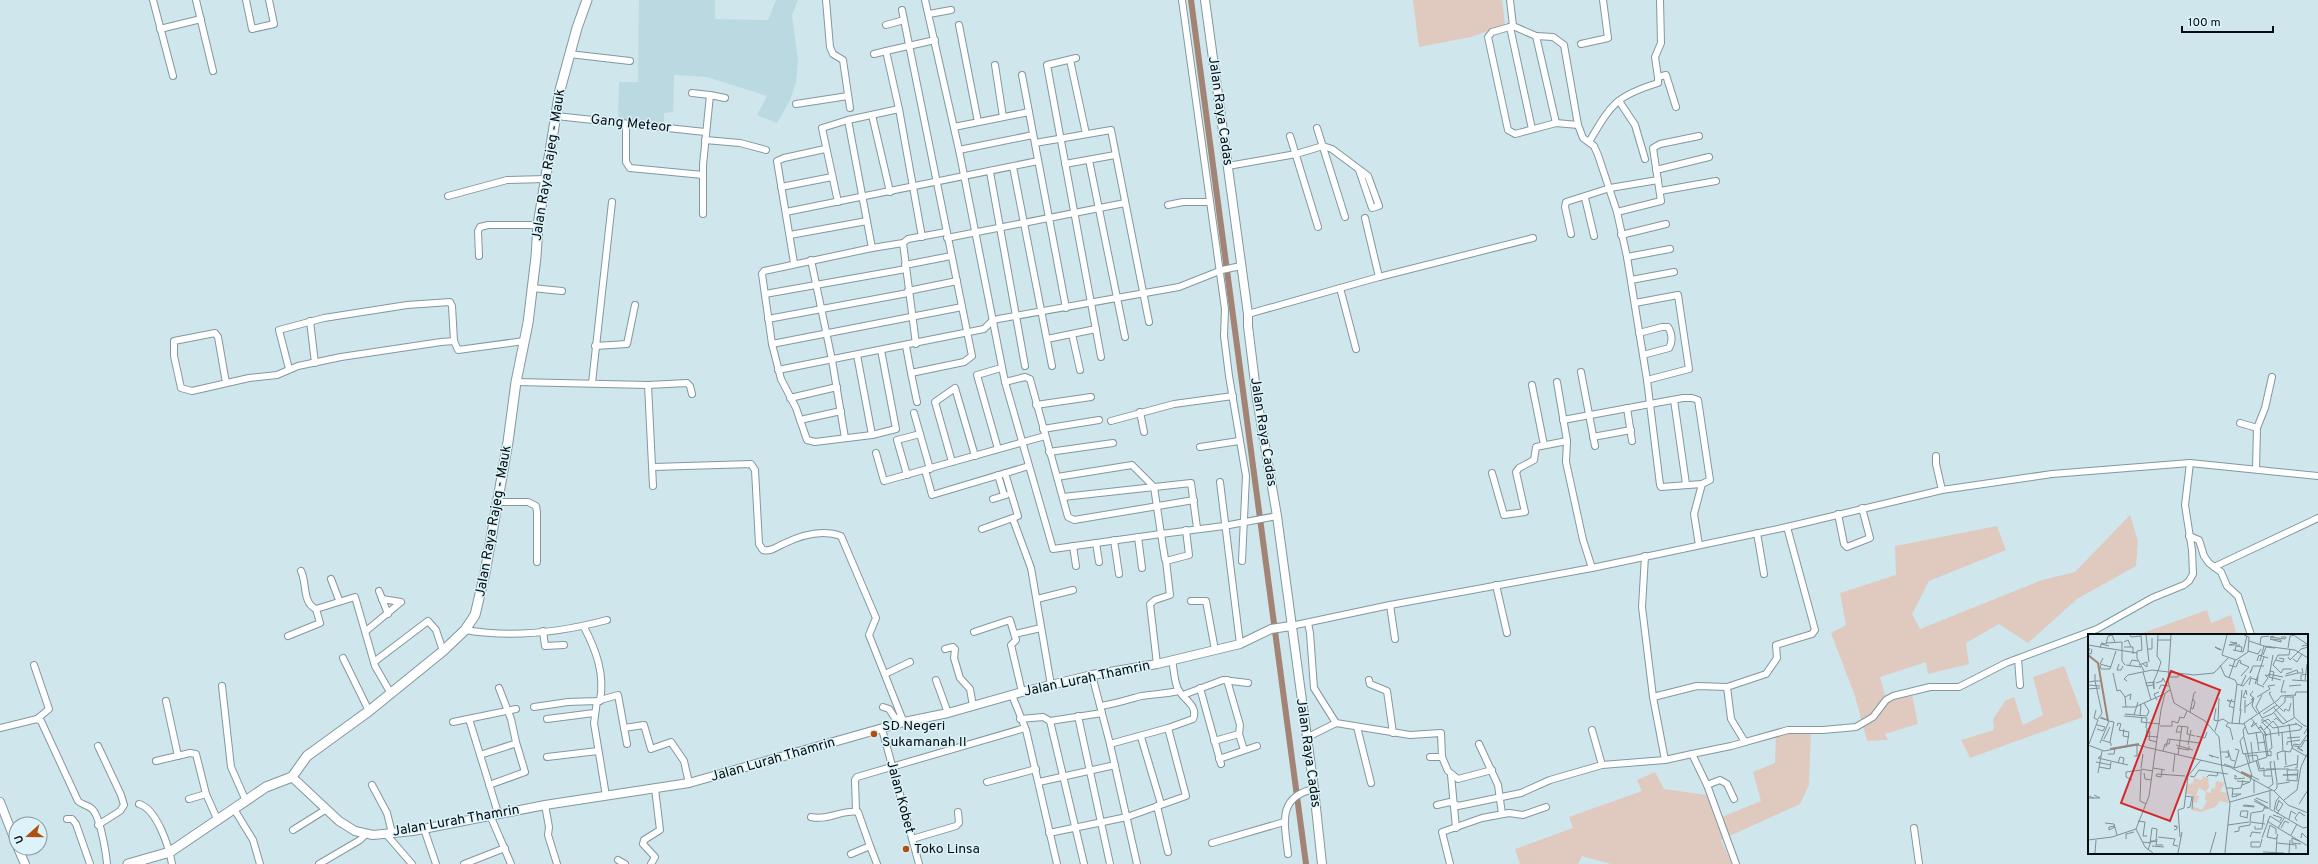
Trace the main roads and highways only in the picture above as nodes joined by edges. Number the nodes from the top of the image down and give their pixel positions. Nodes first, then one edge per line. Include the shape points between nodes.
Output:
1 (587, 0) edge
2 (128, 864) edge

1 - 2 main road, Jalan Raya Rajeg - Mauk via 569,54 556,116 508,442 475,615 465,630 443,651 395,691 390,692 369,711 307,756 292,777 266,787 170,852

